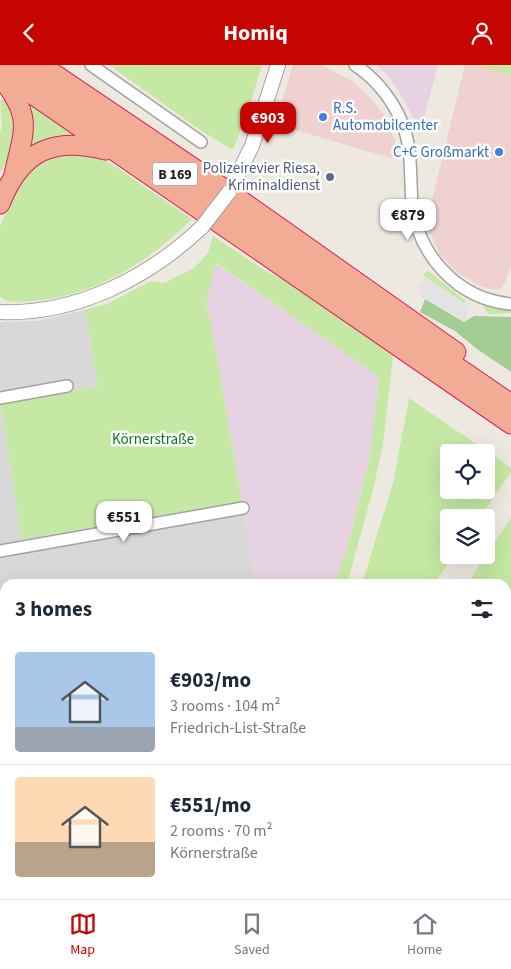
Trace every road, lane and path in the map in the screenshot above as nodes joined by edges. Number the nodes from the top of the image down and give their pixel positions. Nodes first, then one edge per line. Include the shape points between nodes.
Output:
1 (17, 65) edge
2 (41, 65) edge
3 (91, 65) edge
4 (278, 65) edge
5 (355, 65) edge
6 (0, 74) edge
7 (201, 143) dead end
8 (114, 152) junction
9 (14, 174) junction
10 (229, 192) junction
11 (0, 204) edge
12 (510, 301) edge
13 (0, 312) edge
14 (67, 386) dead end
15 (0, 398) edge
16 (504, 399) edge
17 (511, 424) edge
18 (243, 508) dead end
19 (0, 551) edge

1 - 16 highway, B 169
2 - 10 highway
3 - 7 street
4 - 10 street via 252,146
5 - 12 street via 385,93 404,128 415,220 433,260 444,273 468,290
6 - 8 highway, B 169
6 - 9 highway via 20,106 25,125
8 - 9 highway via 60,144 44,150
8 - 17 highway, B 169
9 - 11 highway
10 - 13 street, bridge via 202,227 156,265 114,289 42,310
10 - 16 highway via 425,328 478,369
14 - 15 street
18 - 19 street

